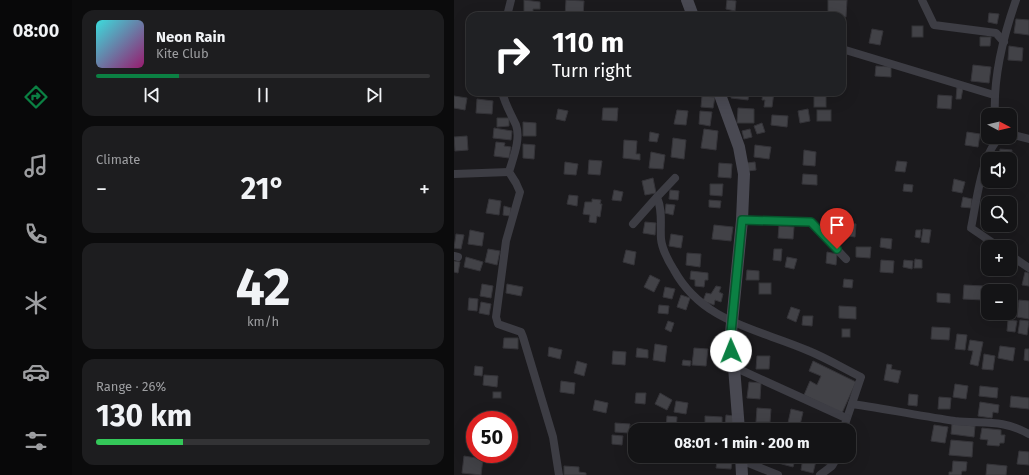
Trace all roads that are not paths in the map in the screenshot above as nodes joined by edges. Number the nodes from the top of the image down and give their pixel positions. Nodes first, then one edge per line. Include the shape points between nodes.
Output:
1 (511, 0) edge
2 (687, 0) edge
3 (922, 0) edge
4 (1016, 0) edge
5 (508, 12) edge
6 (692, 12) edge
7 (1004, 42) junction
8 (846, 50) edge
9 (994, 95) junction
10 (503, 96) edge
11 (720, 96) edge
12 (995, 108) edge
13 (1017, 136) edge
14 (1029, 139) edge
15 (993, 144) edge
16 (509, 172) junction
17 (454, 174) edge
18 (675, 178) dead end
19 (657, 197) junction
20 (742, 220) junction
21 (634, 224) dead end
22 (989, 240) edge
23 (846, 258) dead end
24 (1017, 260) edge
25 (1029, 268) edge
26 (732, 323) junction
27 (734, 368) junction
28 (852, 404) junction
29 (846, 418) junction
30 (738, 423) edge
31 (845, 423) edge
32 (1029, 434) edge
33 (741, 463) edge
34 (752, 463) edge
35 (835, 463) edge
36 (559, 475) edge
37 (742, 475) edge
38 (778, 475) edge
39 (820, 475) edge

1 - 5 street
2 - 6 main road
3 - 7 street via 934,25 996,33
4 - 7 street
7 - 9 street
8 - 9 street
9 - 12 street
10 - 16 street via 516,126 515,149
11 - 20 main road via 739,147 743,167
13 - 14 street
15 - 22 street via 981,176 971,228
16 - 17 street
16 - 36 street via 520,192 506,241 496,317 498,324 521,332 523,337 553,437
18 - 19 street
19 - 21 street
19 - 26 street via 660,205 662,241 674,270 690,293
20 - 23 street via 811,222
20 - 26 main road
24 - 25 street
26 - 27 main road via 730,343
26 - 28 street via 809,351 860,377
27 - 29 street
27 - 30 main road
28 - 29 street
28 - 32 street via 956,421 1015,426
29 - 31 street
33 - 37 main road
34 - 38 street
35 - 39 street

